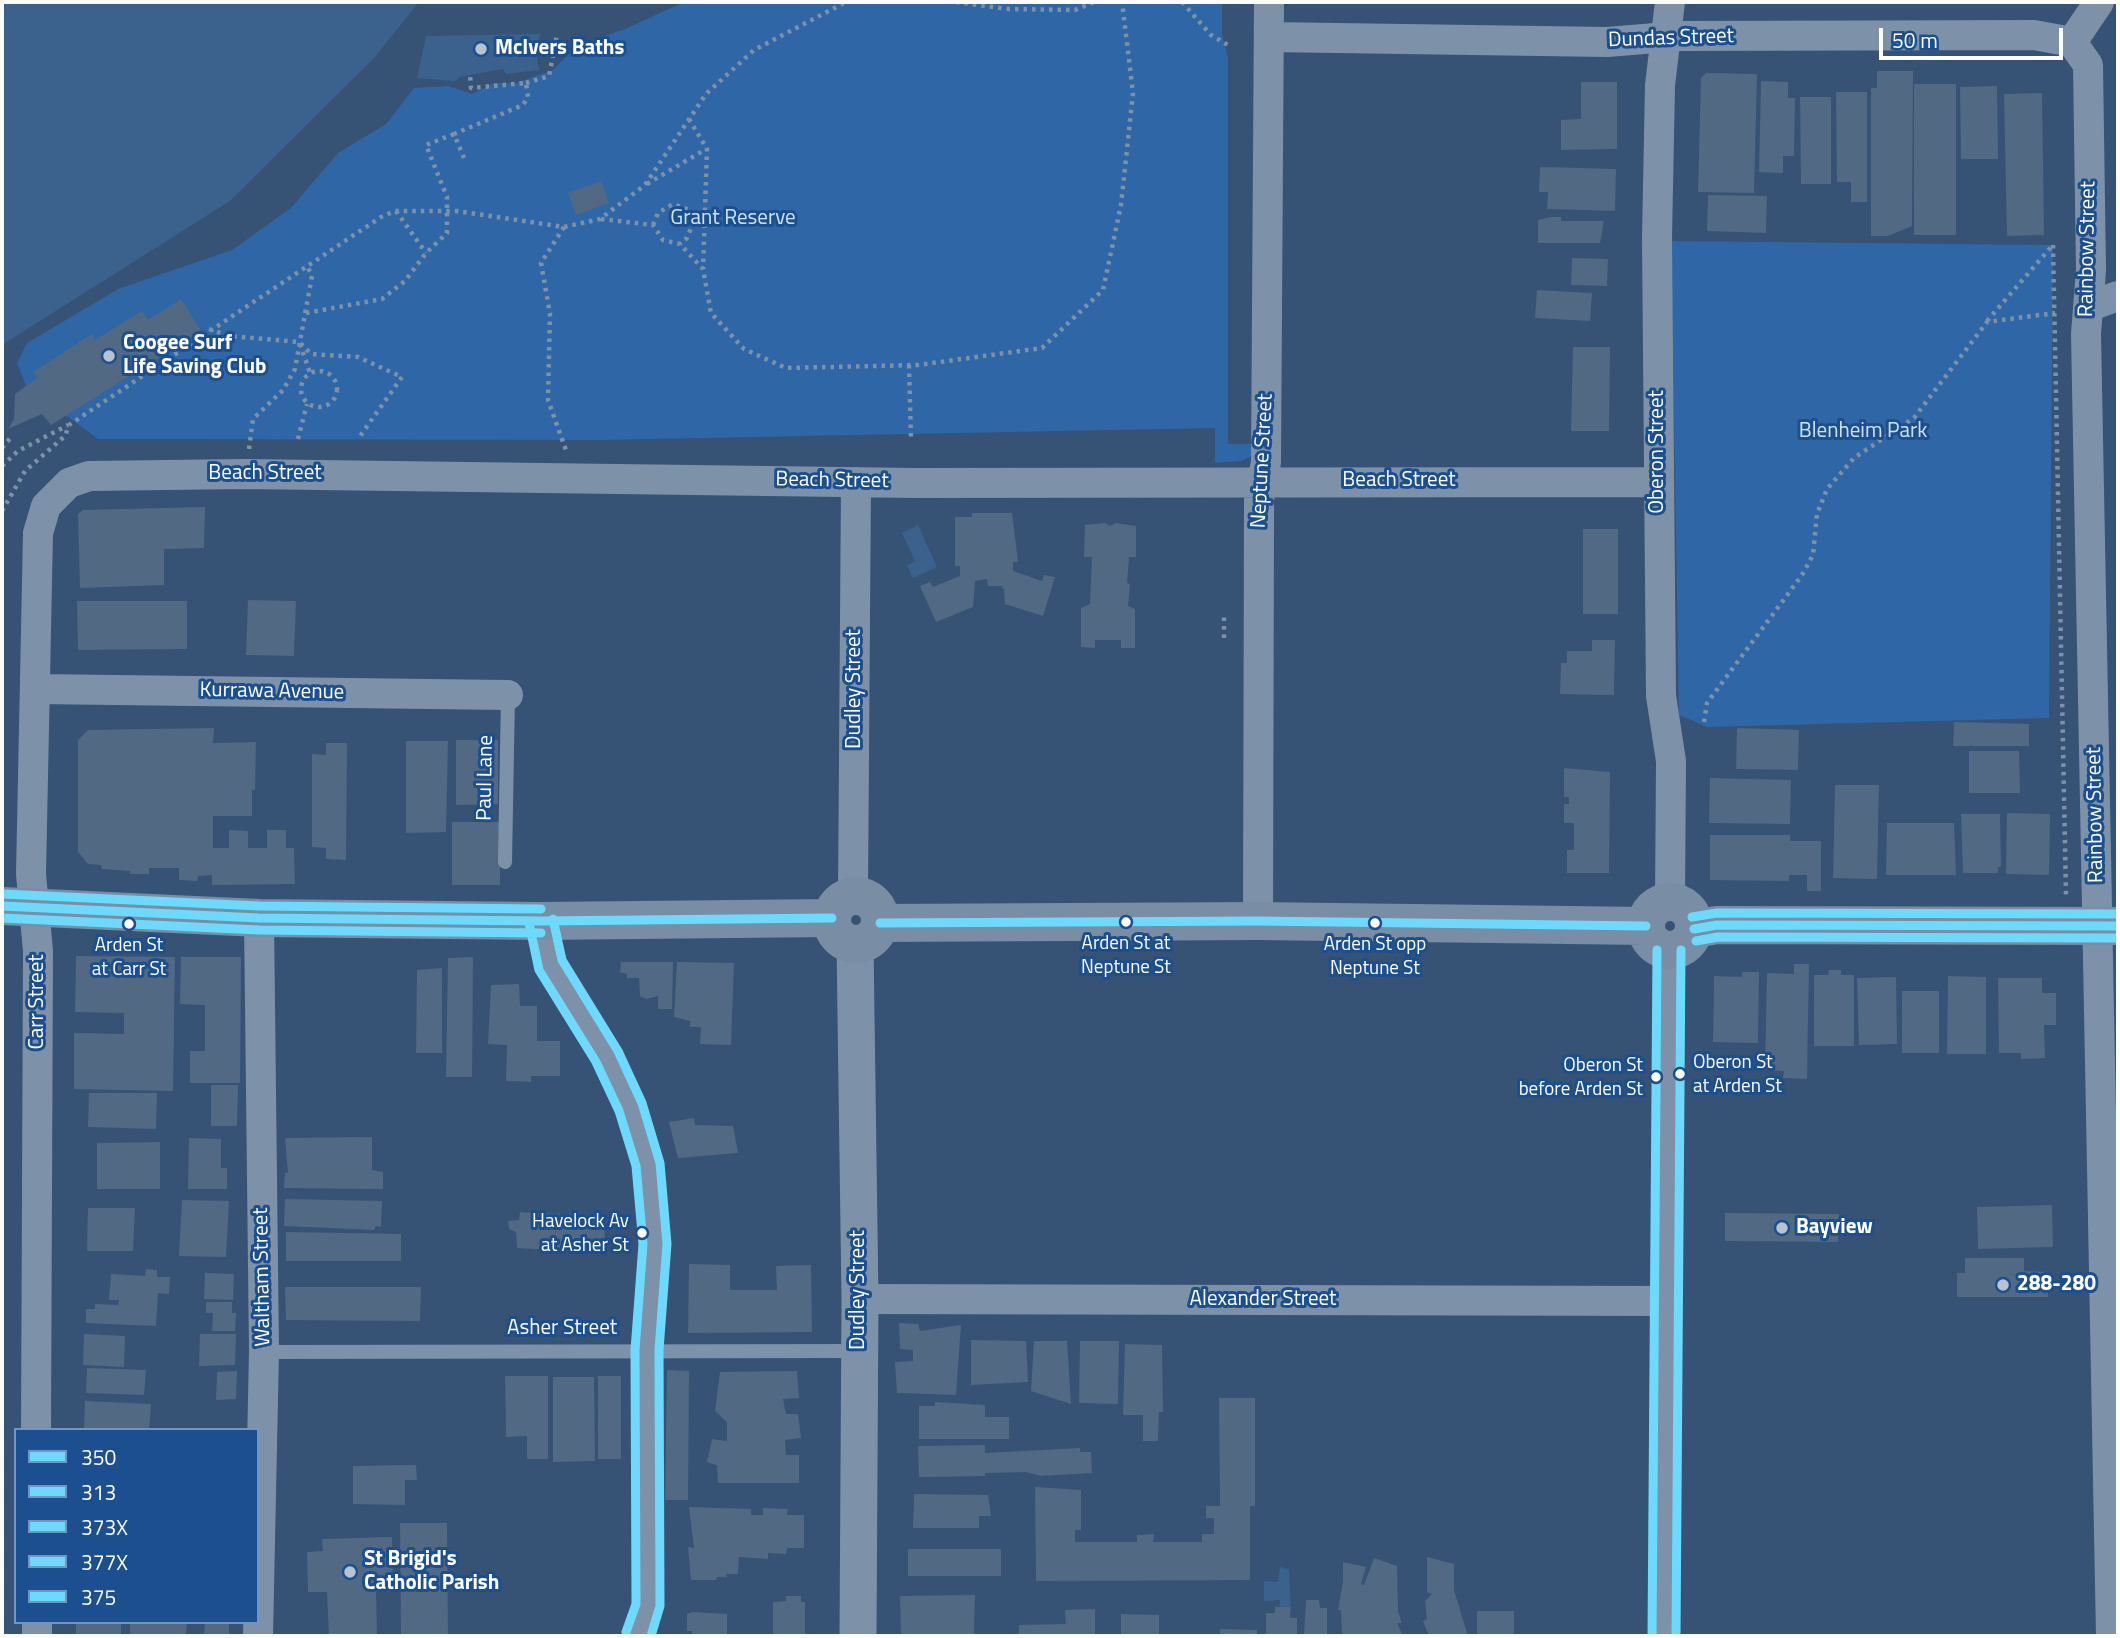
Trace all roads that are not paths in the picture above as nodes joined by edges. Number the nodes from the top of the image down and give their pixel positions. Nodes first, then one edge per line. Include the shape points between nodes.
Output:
1 (1269, 2) edge
2 (1670, 2) edge
3 (2099, 2) edge
4 (1269, 37) junction
5 (1665, 38) junction
6 (2072, 42) junction
7 (2118, 296) edge
8 (2090, 306) junction
9 (1264, 480) junction
10 (856, 482) junction
11 (1658, 482) junction
12 (38, 533) joint
13 (36, 689) junction
14 (508, 695) joint
15 (505, 862) dead end
16 (19, 907) edge
17 (259, 918) junction
18 (855, 920) junction
19 (541, 921) junction
20 (1258, 921) junction
21 (2108, 925) edge
22 (1669, 927) junction
23 (860, 1299) junction
24 (1667, 1301) junction
25 (647, 1350) junction
26 (860, 1351) junction
27 (264, 1352) junction
28 (36, 1428) edge
29 (259, 1589) edge
30 (638, 1636) edge
31 (858, 1636) edge
32 (1664, 1636) edge
33 (2111, 1636) edge

1 - 4 street, Neptune Street
2 - 5 street, Oberon Street
3 - 6 street
4 - 5 street, Dundas Street via 1607,42
4 - 9 street, Neptune Street
5 - 6 street, Dundas Street via 2034,35
5 - 11 street, Oberon Street via 1660,85
6 - 8 street, Rainbow Street via 2088,65
7 - 8 street
8 - 21 street, Rainbow Street via 2086,334
9 - 10 street, Beach Street
9 - 11 street, Beach Street
9 - 20 street, Neptune Street via 1259,499
10 - 12 street, Beach Street via 96,475 79,478 53,497 41,516
10 - 18 street, Dudley Street
11 - 22 street, Oberon Street via 1661,696 1671,761
12 - 13 street, Carr Street
13 - 14 street, Kurrawa Avenue
13 - 16 street, Carr Street via 31,874
14 - 15 lane, Paul Lane
16 - 17 main road
16 - 28 street, Carr Street
17 - 19 main road
17 - 27 street, Waltham Street
18 - 19 main road
18 - 20 main road
18 - 23 street, Dudley Street
19 - 25 street via 550,965 607,1056 648,1164 655,1244
20 - 22 main road
21 - 22 main road
21 - 33 street, Rainbow Street
22 - 24 street, Oberon Street
23 - 24 street, Alexander Street
23 - 26 street, Dudley Street
24 - 32 street, Oberon Street
25 - 26 lane, Asher Street
25 - 27 lane, Asher Street
25 - 30 street via 648,1606
26 - 31 street, Dudley Street
27 - 29 street, Waltham Street

